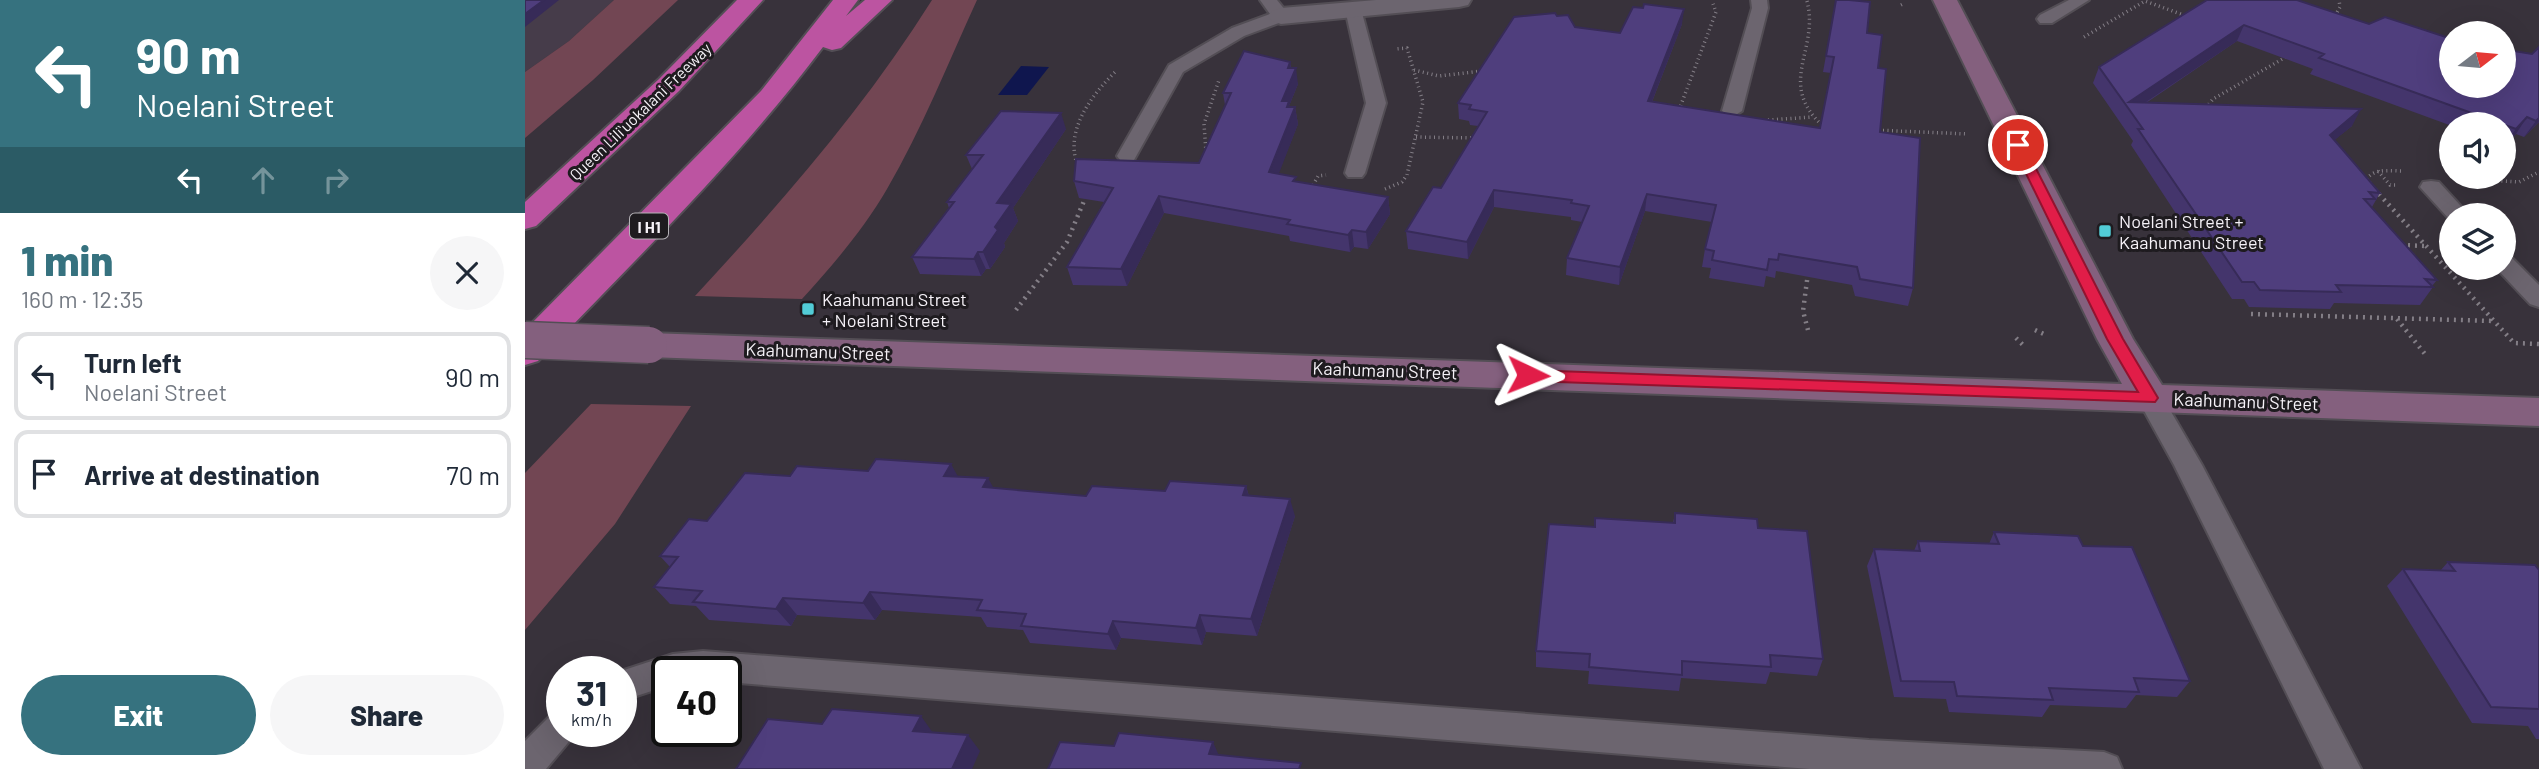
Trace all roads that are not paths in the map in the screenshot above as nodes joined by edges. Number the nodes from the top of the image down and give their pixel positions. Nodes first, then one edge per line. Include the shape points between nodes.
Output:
1 (751, 0) edge
2 (846, 0) edge
3 (880, 0) edge
4 (1459, 0) edge
5 (1759, 0) edge
6 (1945, 0) edge
7 (2050, 0) edge
8 (2075, 3) edge
9 (1274, 8) edge
10 (1353, 9) junction
11 (2046, 19) dead end
12 (771, 97) junction
13 (1732, 111) edge
14 (1127, 156) dead end
15 (1355, 173) dead end
16 (2431, 187) dead end
17 (2446, 203) edge
18 (525, 219) edge
19 (2516, 275) edge
20 (2539, 299) edge
21 (525, 340) edge
22 (525, 352) edge
23 (2150, 398) junction
24 (2539, 411) edge
25 (637, 681) edge
26 (546, 744) edge
27 (525, 766) edge
28 (2104, 769) edge
29 (2343, 769) edge

1 - 18 highway, Queen Liliʻuokalani Freeway via 635,119
2 - 12 highway, I H1
3 - 12 highway
4 - 10 street
5 - 13 lane via 1761,8
6 - 23 street via 2115,339
7 - 8 lane
8 - 11 lane
9 - 10 street
9 - 14 lane via 1176,69
10 - 15 lane via 1376,103
12 - 22 highway, I H1
16 - 17 lane
19 - 20 lane
21 - 23 street, Kaahumanu Street, bridge
23 - 24 street, Kaahumanu Street
23 - 29 lane
25 - 28 lane via 703,667 1869,757
26 - 27 lane

